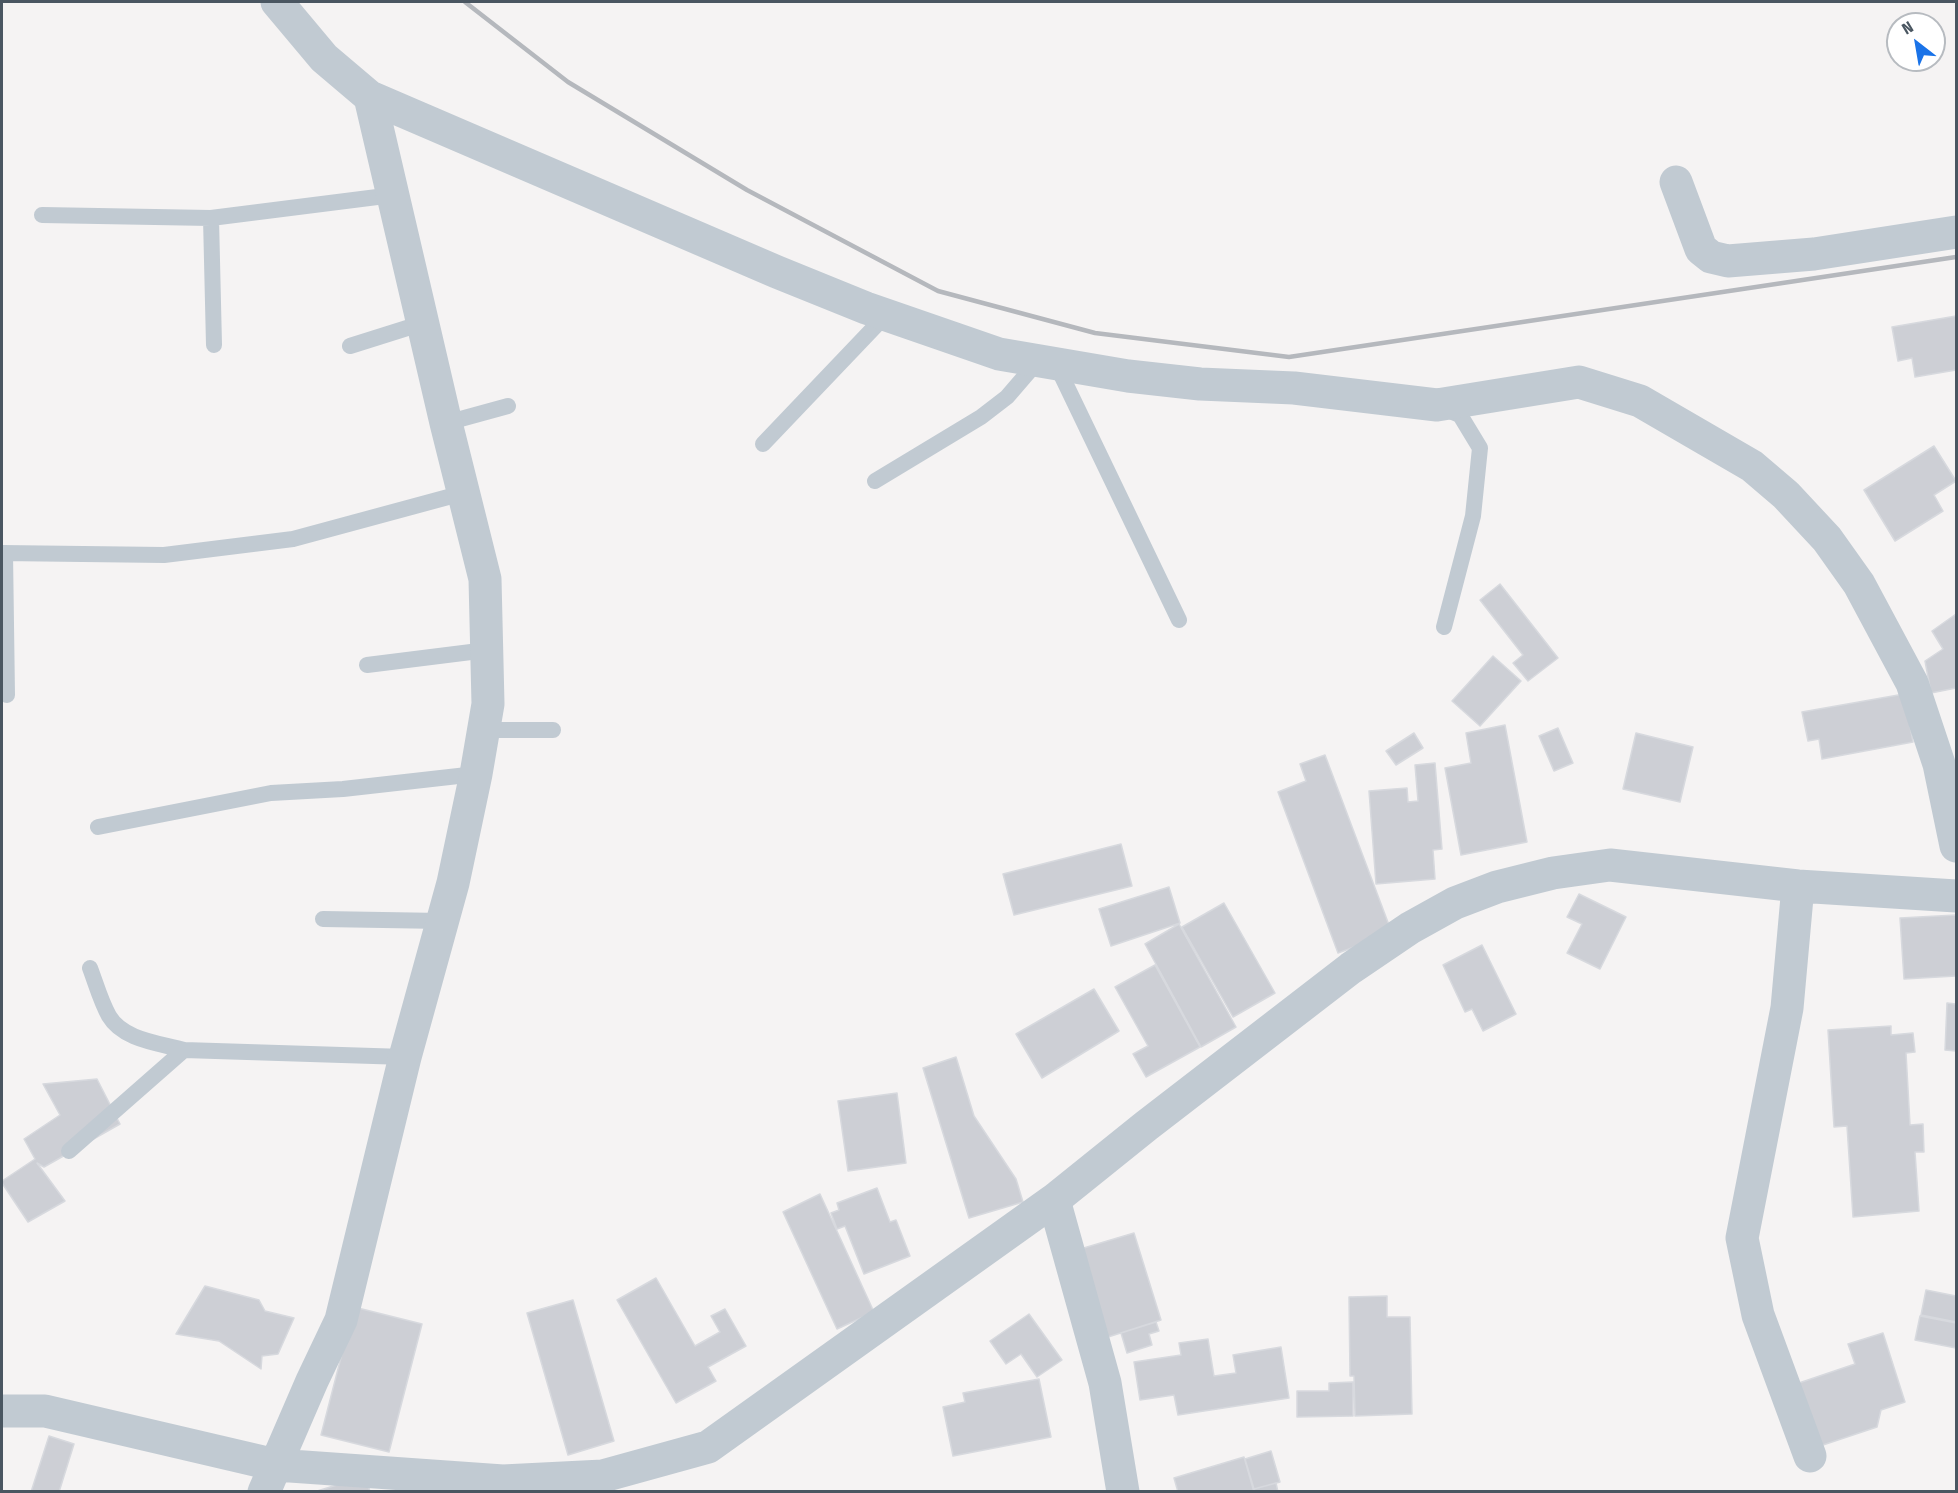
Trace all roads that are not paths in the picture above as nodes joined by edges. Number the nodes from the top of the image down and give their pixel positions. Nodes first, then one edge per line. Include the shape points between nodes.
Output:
1 (277, 2) edge
2 (370, 97) junction
3 (1676, 182) dead end
4 (393, 195) junction
5 (42, 215) dead end
6 (211, 218) junction
7 (1956, 232) edge
8 (886, 315) junction
9 (423, 323) junction
10 (214, 345) dead end
11 (350, 346) dead end
12 (1047, 362) junction
13 (1437, 405) junction
14 (508, 406) dead end
15 (446, 423) junction
16 (763, 444) dead end
17 (875, 481) dead end
18 (463, 493) junction
19 (3, 553) edge
20 (1179, 620) dead end
21 (1444, 627) dead end
22 (487, 650) junction
23 (367, 665) dead end
24 (7, 695) dead end
25 (483, 730) junction
26 (553, 730) dead end
27 (476, 774) junction
28 (98, 827) dead end
29 (1956, 846) edge
30 (1798, 886) junction
31 (1956, 896) edge
32 (323, 919) dead end
33 (443, 921) junction
34 (90, 968) dead end
35 (184, 1050) junction
36 (405, 1057) junction
37 (69, 1151) dead end
38 (1054, 1200) junction
39 (2, 1411) edge
40 (1810, 1456) dead end
41 (270, 1478) edge
42 (1123, 1491) edge

1 - 2 street via 324,58
2 - 4 street
2 - 8 street
3 - 7 street via 1701,249 1711,257 1728,261 1814,254
4 - 6 lane
4 - 9 street
5 - 6 lane
6 - 10 lane
8 - 12 street via 999,354
8 - 16 lane
9 - 11 lane
9 - 15 street
12 - 13 street via 1200,384 1294,388
12 - 17 lane via 981,417
12 - 20 lane
13 - 21 lane via 1461,415 1480,448 1473,516
13 - 29 street via 1579,382 1640,401 1752,466 1827,539 1859,584 1912,682 1939,764
14 - 15 lane
15 - 18 street
18 - 19 lane via 293,539 164,555
18 - 22 street via 485,579
19 - 24 lane
22 - 23 lane
22 - 25 street via 488,704
25 - 26 lane
25 - 27 street
27 - 28 lane via 271,793
27 - 33 street
30 - 31 street
30 - 38 street via 1610,865 1553,873 1497,887 1455,903 1351,968
30 - 40 street via 1786,1008 1742,1238 1758,1316
32 - 33 lane
33 - 36 street
34 - 35 lane via 109,1016 117,1026 126,1033
35 - 36 lane
35 - 37 lane
36 - 41 street via 341,1320
38 - 41 street via 708,1447 603,1476 503,1481
38 - 42 street via 1105,1383
39 - 41 street via 45,1411

